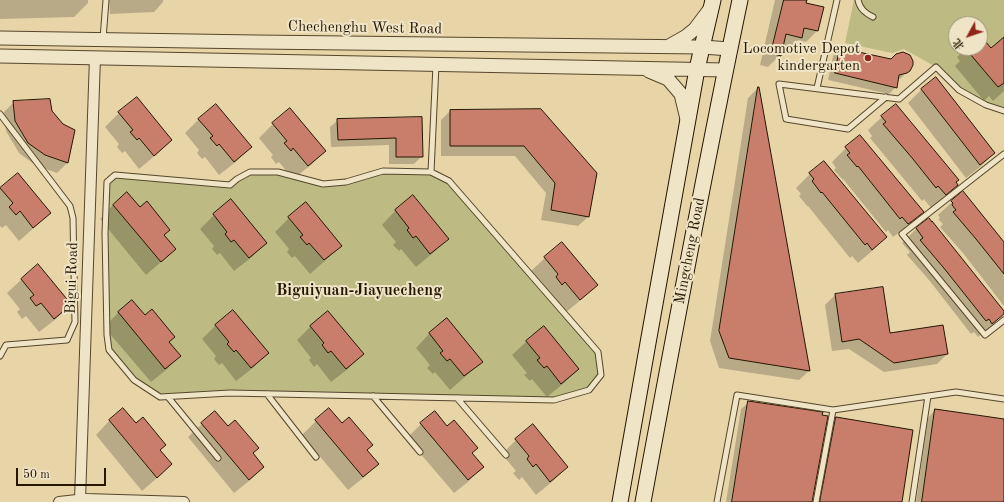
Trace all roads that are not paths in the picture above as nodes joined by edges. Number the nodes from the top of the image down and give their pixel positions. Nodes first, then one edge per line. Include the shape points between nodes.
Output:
1 (106, 0) edge
2 (740, 0) edge
3 (837, 0) edge
4 (858, 0) edge
5 (713, 3) edge
6 (872, 17) dead end
7 (0, 38) edge
8 (103, 40) junction
9 (666, 47) junction
10 (702, 47) junction
11 (730, 49) junction
12 (0, 56) edge
13 (95, 57) junction
14 (436, 64) junction
15 (642, 68) junction
16 (697, 69) junction
17 (725, 70) junction
18 (817, 88) junction
19 (886, 97) junction
20 (1004, 111) edge
21 (0, 114) edge
22 (688, 122) junction
23 (1004, 154) edge
24 (431, 172) junction
25 (1004, 320) edge
26 (0, 356) edge
27 (267, 394) junction
28 (373, 396) junction
29 (928, 396) junction
30 (168, 397) junction
31 (458, 398) junction
32 (1004, 399) edge
33 (833, 410) junction
34 (420, 452) dead end
35 (506, 455) dead end
36 (316, 457) dead end
37 (218, 458) dead end
38 (80, 500) junction
39 (59, 502) edge
40 (184, 502) edge
41 (620, 502) edge
42 (643, 502) edge
43 (717, 502) edge
44 (816, 502) edge
45 (912, 502) edge

1 - 8 lane
2 - 11 main road, Mingcheng Road
3 - 18 lane
4 - 6 lane via 864,13
5 - 9 street via 695,29
5 - 10 main road, Mingcheng Road
7 - 8 street, Chechenghu West Road
8 - 9 street, Chechenghu West Road
9 - 10 street, Chechenghu West Road
10 - 11 street, Chechenghu West Road
10 - 16 main road, Mingcheng Road
11 - 17 main road, Mingcheng Road
12 - 13 street
13 - 14 street
13 - 38 street, Bigui Road
14 - 15 street
14 - 24 lane
15 - 16 street
15 - 22 street via 668,79 682,94
16 - 17 street
16 - 22 main road, Mingcheng Road
17 - 42 main road, Mingcheng Road
18 - 19 lane
18 - 19 lane via 779,84 786,120 848,129
19 - 20 lane via 899,99 936,67 959,90 986,105
21 - 26 lane via 70,206 73,218 75,322 67,340 6,345
22 - 41 main road, Mingcheng Road
23 - 25 lane via 902,234 985,335
24 - 30 lane via 382,171 346,182 323,184 278,172 250,172 230,185 115,175 107,182 105,233 109,350 134,380 160,397
24 - 31 lane via 449,182 598,352 600,375 589,390 554,400
27 - 28 lane
27 - 30 lane via 230,393
27 - 36 lane
28 - 31 lane
28 - 34 lane
29 - 32 lane via 956,392
29 - 33 lane
29 - 45 lane
30 - 37 lane
31 - 35 lane
33 - 43 lane via 737,395
33 - 44 lane
38 - 39 street
38 - 40 street

